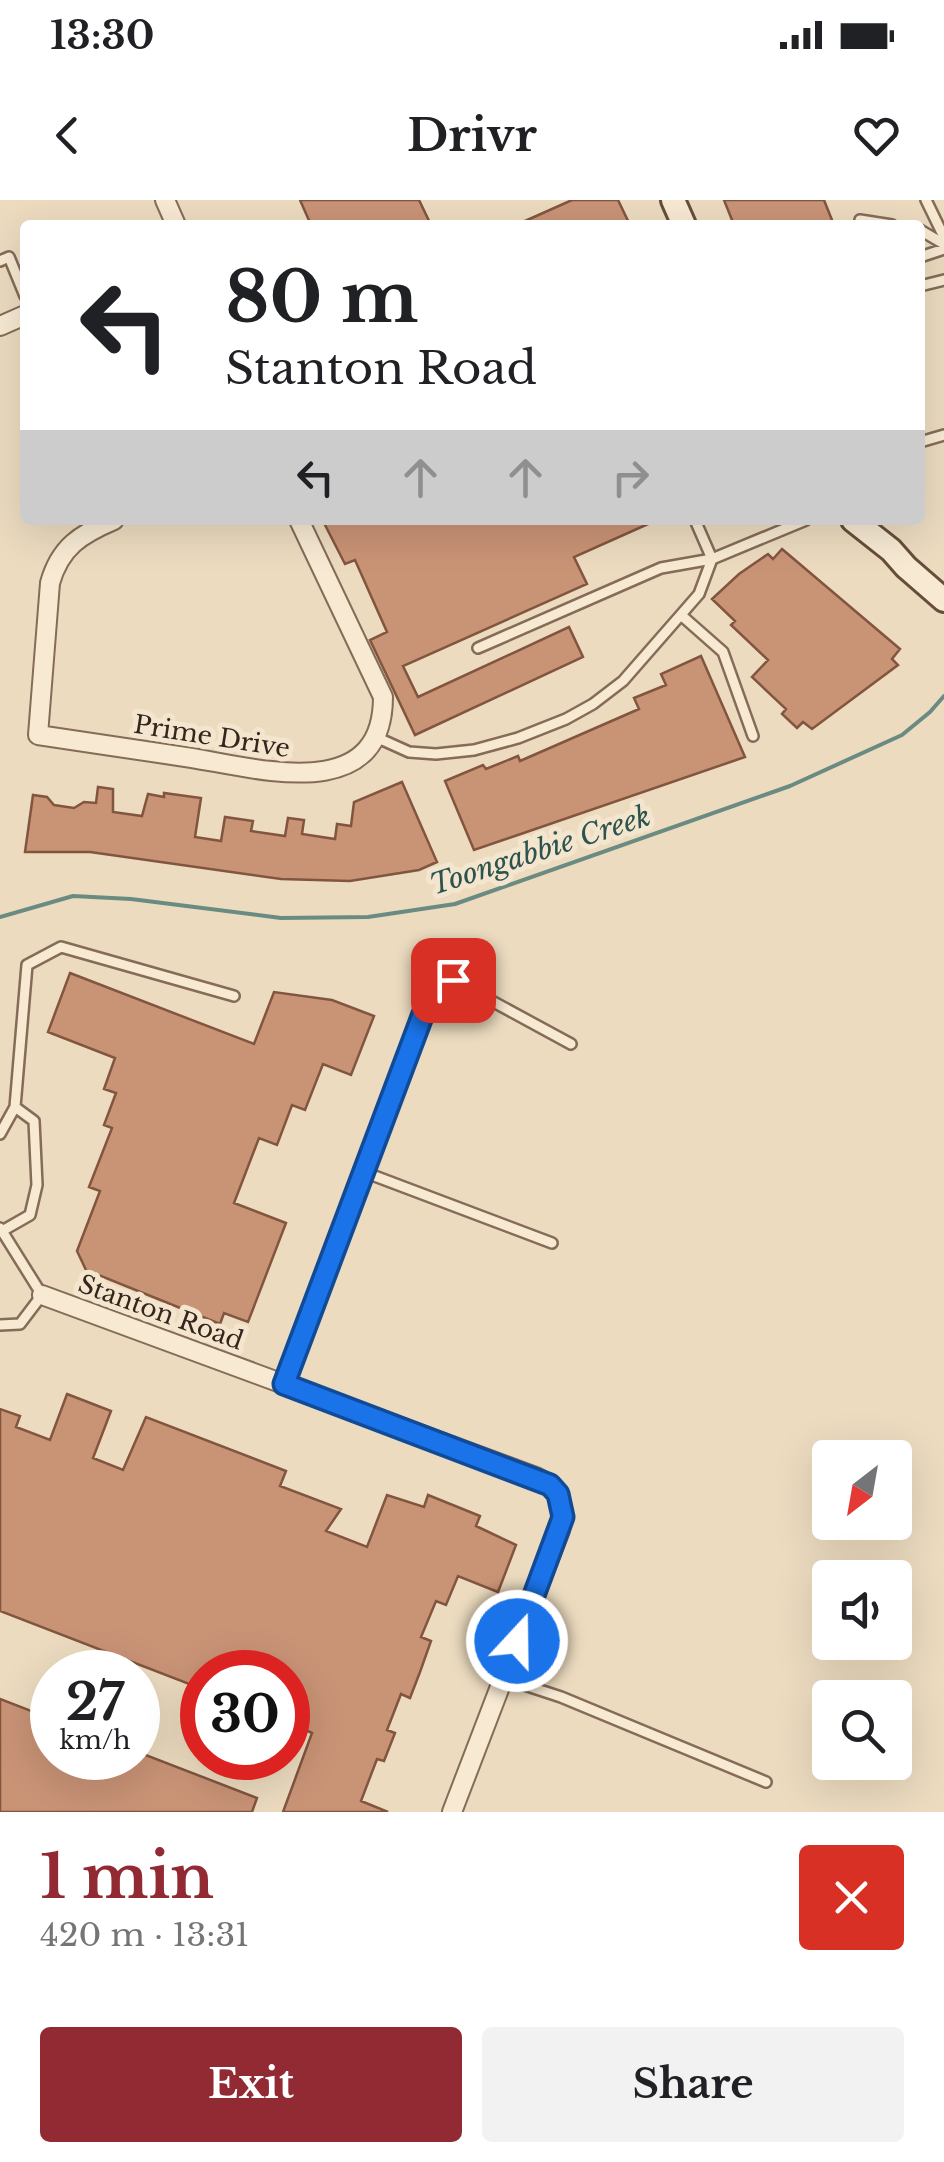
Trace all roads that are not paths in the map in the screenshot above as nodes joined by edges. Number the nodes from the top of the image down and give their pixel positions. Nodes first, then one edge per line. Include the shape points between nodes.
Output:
1 (926, 200) edge
2 (944, 243) edge
3 (0, 260) edge
4 (20, 283) edge
5 (102, 525) edge
6 (301, 525) edge
7 (696, 525) edge
8 (790, 525) edge
9 (860, 525) edge
10 (884, 525) edge
11 (892, 550) junction
12 (712, 558) junction
13 (944, 600) edge
14 (681, 615) junction
15 (478, 648) dead end
16 (753, 736) dead end
17 (378, 738) junction
18 (234, 996) dead end
19 (571, 1044) dead end
20 (14, 1107) junction
21 (0, 1134) edge
22 (364, 1172) junction
23 (1, 1230) edge
24 (552, 1243) dead end
25 (42, 1295) junction
26 (0, 1325) edge
27 (284, 1384) junction
28 (503, 1678) junction
29 (766, 1782) dead end
30 (452, 1812) edge

1 - 2 lane
3 - 4 lane via 10,257
5 - 17 street, Prime Drive via 80,534 55,566 38,735 303,776 346,764
6 - 17 street via 383,697
7 - 12 lane
8 - 12 lane
9 - 11 street
10 - 11 street
11 - 13 street
12 - 14 lane via 699,594
12 - 15 lane via 662,568
14 - 16 lane via 724,652
14 - 17 lane via 623,681 550,725 474,750 436,754 409,752
18 - 20 lane via 61,948 27,965
19 - 22 lane via 453,980 423,1014
20 - 21 lane
20 - 23 lane via 34,1122 37,1185 30,1216
22 - 24 lane
22 - 27 lane
23 - 25 lane
25 - 26 lane via 20,1324
25 - 27 street, Stanton Road
27 - 28 street, Stanton Road via 536,1477 558,1494 560,1530
28 - 29 lane
28 - 30 street, Stanton Road

